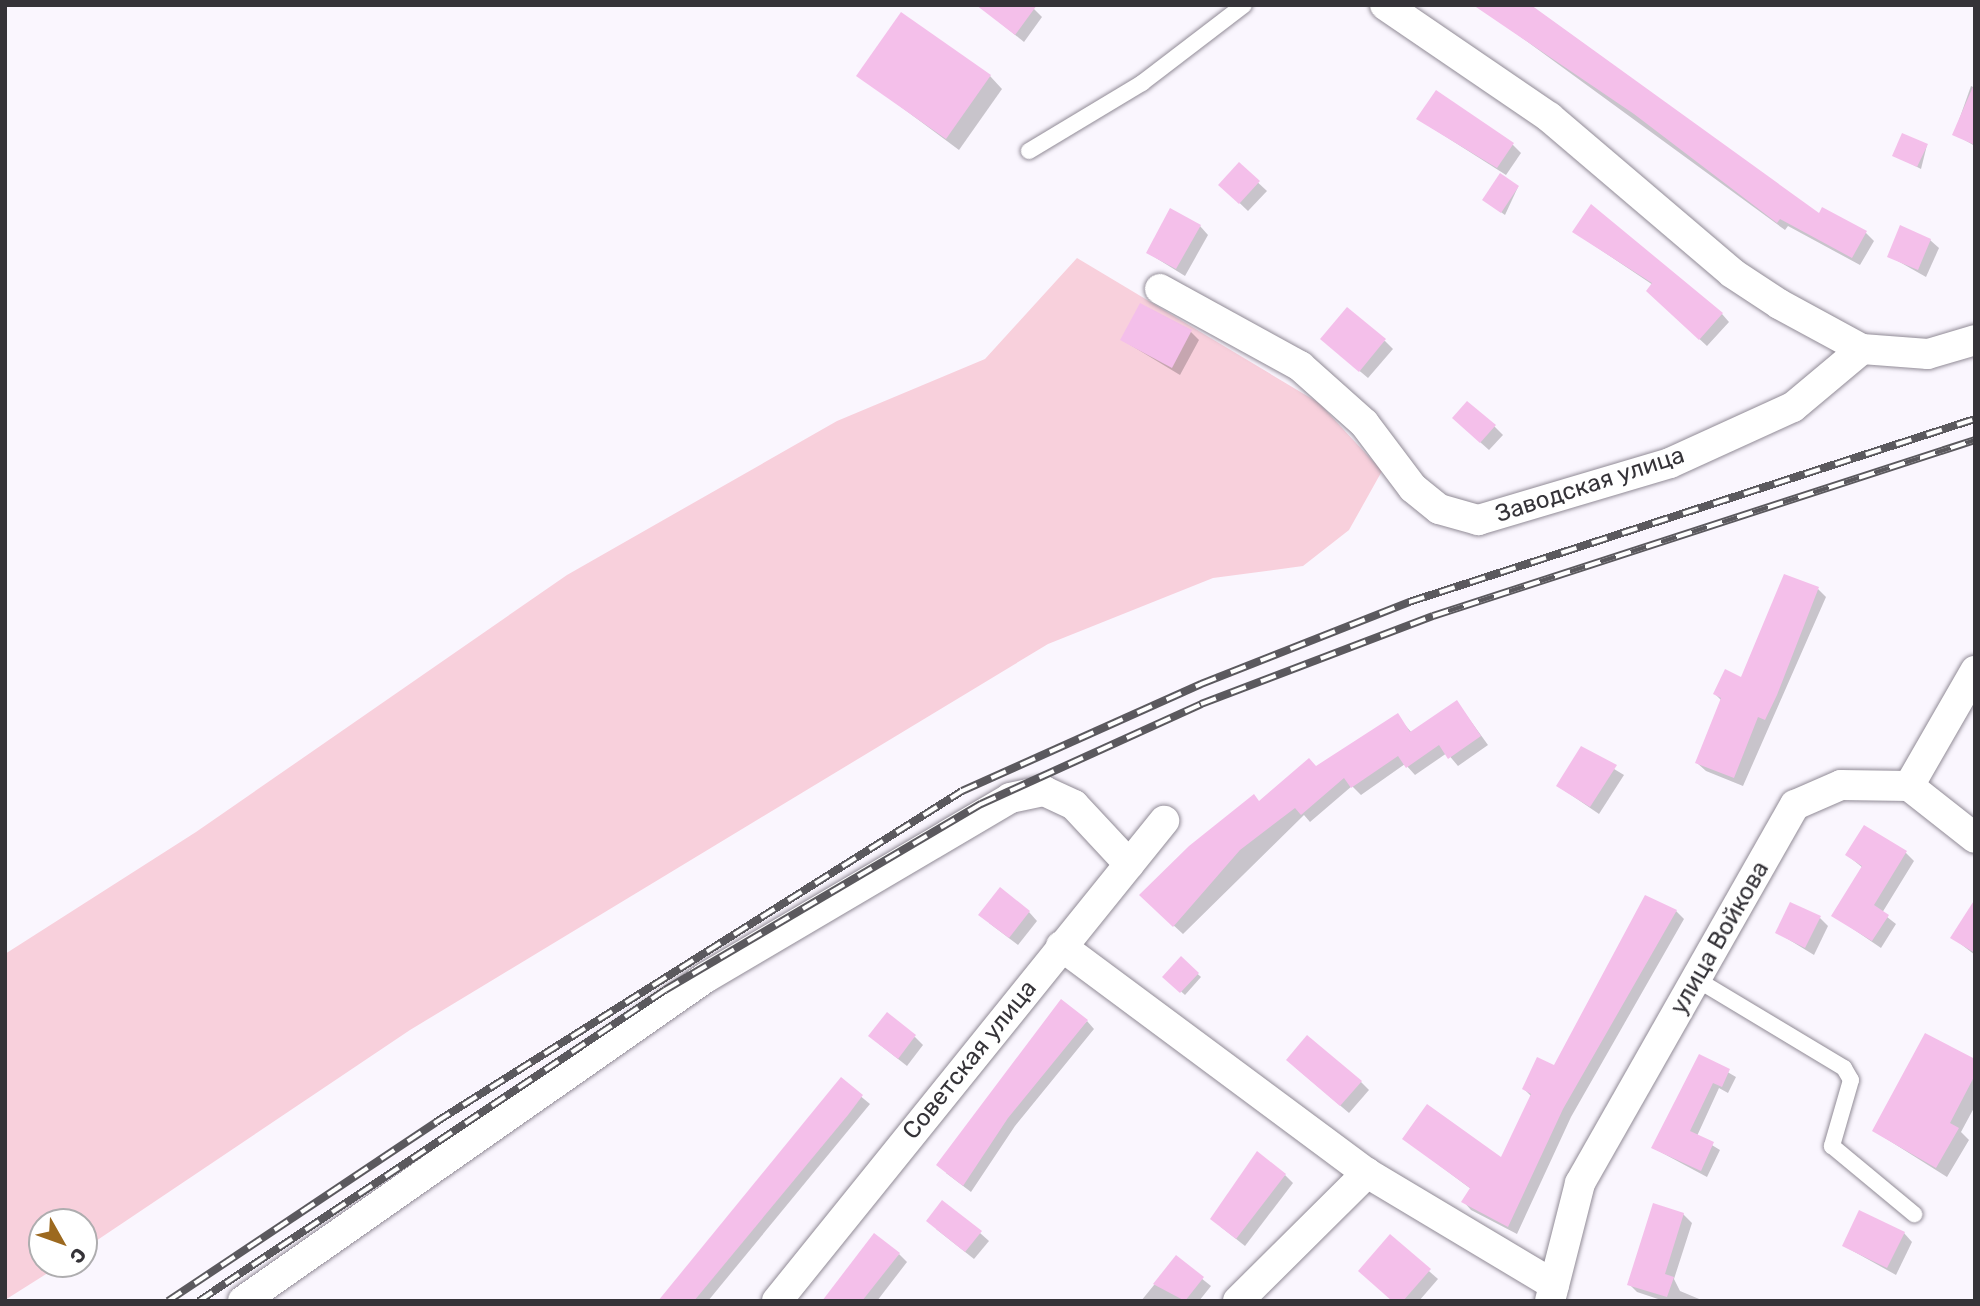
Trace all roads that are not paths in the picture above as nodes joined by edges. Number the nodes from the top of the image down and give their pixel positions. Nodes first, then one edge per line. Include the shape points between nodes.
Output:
1 (1244, 5) edge
2 (1385, 5) edge
3 (1029, 151) dead end
4 (1160, 289) dead end
5 (1975, 340) edge
6 (1862, 349) junction
7 (1975, 671) edge
8 (1909, 786) junction
9 (1164, 821) dead end
10 (1975, 838) edge
11 (1129, 864) junction
12 (1061, 946) junction
13 (1696, 979) junction
14 (1367, 1173) junction
15 (1914, 1214) dead end
16 (1552, 1293) edge
17 (243, 1301) edge
18 (778, 1301) edge
19 (1238, 1301) edge

1 - 3 lane via 1142,83
2 - 6 street via 1549,117 1732,273
4 - 6 street, Заводская улица via 1300,366 1364,423 1413,488 1439,509 1478,520 1670,463 1793,407
5 - 6 street via 1928,354
7 - 8 street
8 - 10 street
8 - 13 street, улица Войкова via 1841,785 1795,805
9 - 11 street, Советская улица
11 - 12 street, Советская улица
11 - 17 street via 1074,805 1044,791 1010,798 705,978
12 - 14 street
12 - 18 street, Советская улица
13 - 15 lane via 1844,1068 1851,1080 1832,1146
13 - 16 street, улица Войкова via 1580,1183
14 - 16 street
14 - 19 street

